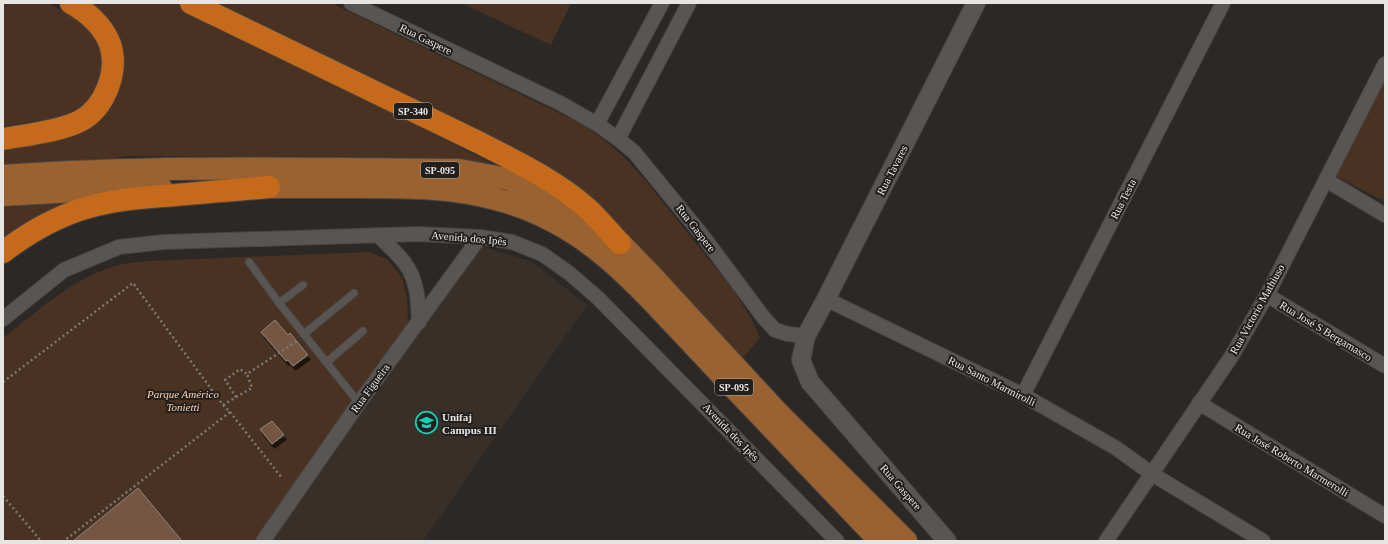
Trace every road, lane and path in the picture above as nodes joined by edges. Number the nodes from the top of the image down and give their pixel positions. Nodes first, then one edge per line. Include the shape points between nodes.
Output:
1 (71, 3) edge
2 (191, 3) edge
3 (351, 3) edge
4 (662, 3) edge
5 (689, 3) edge
6 (976, 3) edge
7 (1222, 3) edge
8 (1385, 64) edge
9 (597, 124) junction
10 (618, 139) junction
11 (3, 140) edge
12 (3, 176) edge
13 (1326, 180) junction
14 (269, 187) junction
15 (3, 195) edge
16 (1385, 215) edge
17 (378, 235) junction
18 (480, 237) junction
19 (620, 243) junction
20 (3, 252) edge
21 (249, 262) dead end
22 (303, 285) dead end
23 (354, 294) dead end
24 (1267, 295) junction
25 (826, 299) junction
26 (279, 303) junction
27 (3, 320) edge
28 (419, 322) junction
29 (363, 331) dead end
30 (305, 336) junction
31 (806, 336) junction
32 (327, 362) junction
33 (1385, 366) edge
34 (247, 374) junction
35 (3, 382) edge
36 (1023, 395) junction
37 (236, 397) junction
38 (359, 402) junction
39 (1200, 403) junction
40 (223, 405) junction
41 (230, 412) junction
42 (1152, 474) junction
43 (282, 478) dead end
44 (3, 496) edge
45 (1385, 516) edge
46 (41, 541) edge
47 (64, 541) edge
48 (263, 541) edge
49 (837, 541) edge
50 (880, 541) edge
51 (906, 541) edge
52 (947, 541) edge
53 (1106, 541) edge
54 (1263, 541) edge

1 - 11 highway via 93,19 110,44 113,58 111,78 104,97 94,110 80,121
2 - 19 highway, SP-340 via 524,165 588,209
3 - 9 street, Rua Gaspere
4 - 9 street
5 - 10 street
6 - 25 street, Rua Tavares
7 - 36 street, Rua Testa
8 - 13 street, Rua Victorio Mathiuso
9 - 10 street, Rua Gaspere
10 - 31 street, Rua Gaspere via 634,152 775,330
12 - 19 main road, SP-095 via 137,170 459,170 508,180 545,194
13 - 16 street
13 - 24 street, Rua Victorio Mathiuso
14 - 15 main road, SP-095 via 130,188
14 - 20 highway via 105,203 54,220 29,233
14 - 50 main road, SP-095 via 440,189 502,200 557,222 602,252 635,282
17 - 18 street, Avenida dos Ipês
17 - 27 street, Avenida dos Ipês via 164,242 119,247 64,270
17 - 28 street via 406,264 413,278 418,297
18 - 28 street, Rua Figueira
18 - 49 street, Avenida dos Ipês via 512,242 542,254 581,283 604,303
19 - 51 main road, SP-095 via 777,412
21 - 26 lane
22 - 26 lane
23 - 30 lane
24 - 33 street, Rua José S Bergamasco
24 - 39 street, Rua Victorio Mathiuso via 1231,357
25 - 31 street, Rua Tavares
25 - 36 street, Rua Santo Marmirolli
26 - 30 lane
28 - 38 street, Rua Figueira
29 - 32 lane
30 - 32 lane
30 - 34 path
31 - 52 street, Rua Gaspere via 802,360 810,382
32 - 38 lane
34 - 37 path via 252,388
34 - 37 path via 240,369 225,380
35 - 40 path via 133,283
36 - 42 street, Rua Santo Marmirolli via 1116,448
37 - 40 path
38 - 48 street, Rua Figueira
39 - 42 street, Rua Victorio Mathiuso
39 - 45 street, Rua José Roberto Marmerolli
40 - 41 path
41 - 43 path
41 - 47 path
42 - 53 street, Rua Victorio Mathiuso
42 - 54 street, Rua Santo Marmirolli
44 - 46 path

